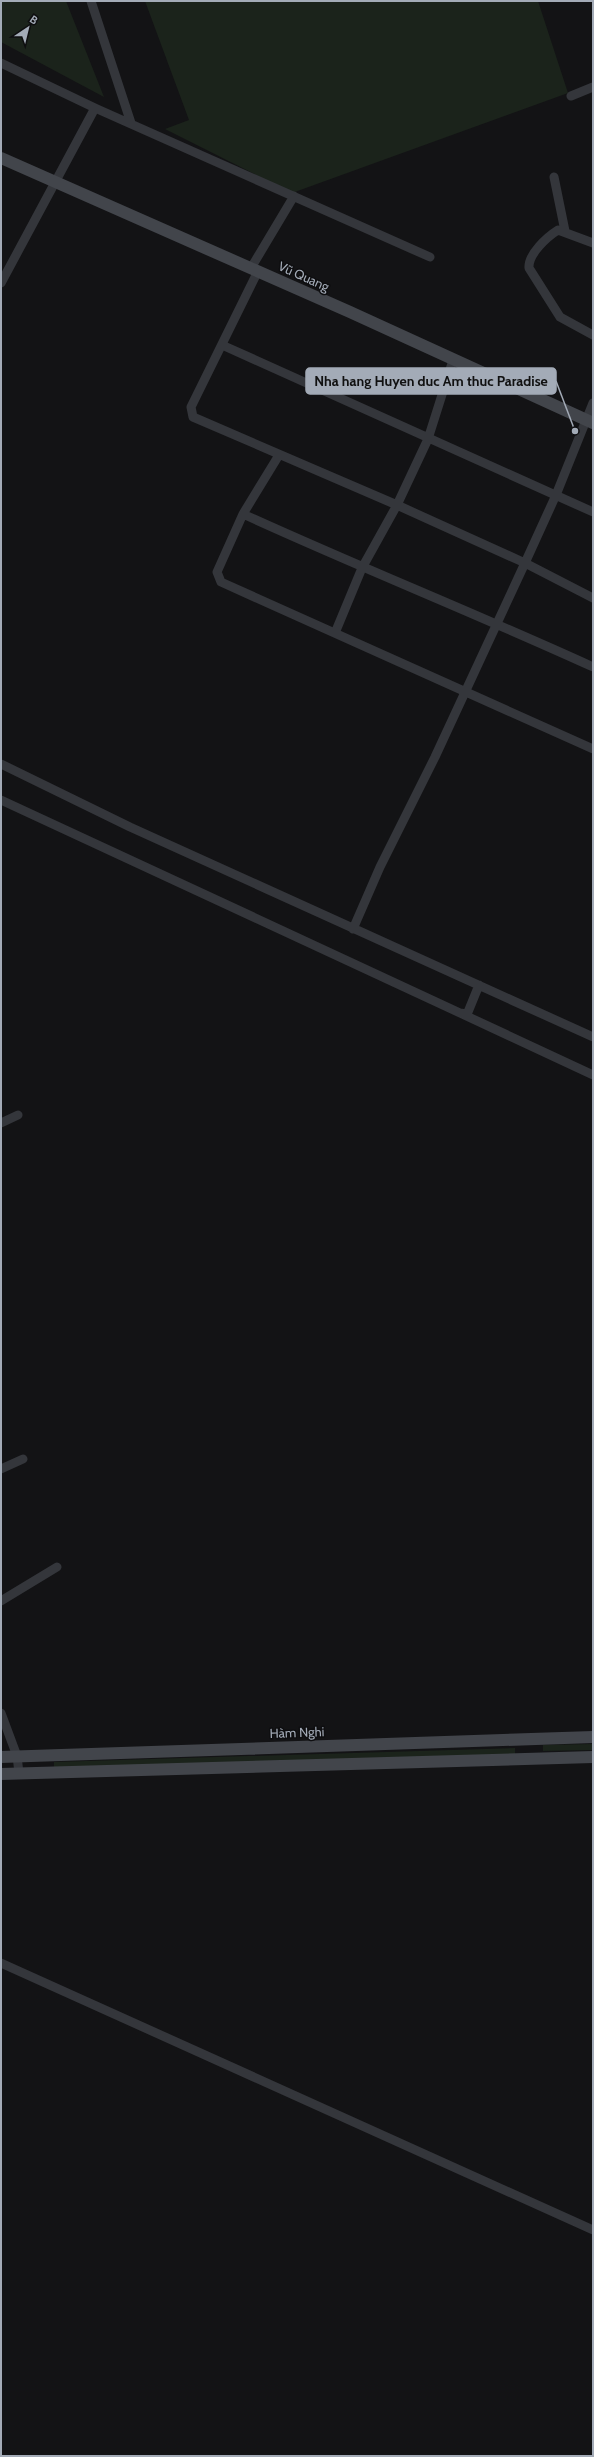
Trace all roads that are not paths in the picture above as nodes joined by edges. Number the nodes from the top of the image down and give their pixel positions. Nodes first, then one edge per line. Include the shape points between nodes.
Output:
1 (91, 1) edge
2 (1, 63) edge
3 (593, 87) edge
4 (571, 96) dead end
5 (95, 108) junction
6 (131, 123) junction
7 (1, 158) edge
8 (554, 177) dead end
9 (55, 182) junction
10 (294, 196) junction
11 (565, 231) junction
12 (593, 242) edge
13 (430, 257) dead end
14 (255, 270) junction
15 (1, 283) edge
16 (593, 335) edge
17 (222, 345) junction
18 (453, 360) junction
19 (593, 403) edge
20 (589, 422) edge
21 (428, 439) junction
22 (279, 455) junction
23 (556, 495) junction
24 (397, 505) junction
25 (593, 512) edge
26 (243, 514) junction
27 (525, 563) junction
28 (362, 568) junction
29 (593, 598) edge
30 (496, 623) junction
31 (334, 633) junction
32 (593, 667) edge
33 (464, 691) junction
34 (593, 749) edge
35 (1, 764) edge
36 (1, 800) edge
37 (353, 929) junction
38 (479, 985) junction
39 (460, 1013) junction
40 (593, 1037) edge
41 (593, 1075) edge
42 (18, 1115) dead end
43 (1, 1123) edge
44 (23, 1459) dead end
45 (1, 1469) edge
46 (57, 1567) dead end
47 (1, 1601) edge
48 (1, 1713) edge
49 (593, 1737) edge
50 (17, 1756) junction
51 (593, 1756) edge
52 (1, 1757) edge
53 (19, 1773) junction
54 (1, 1774) edge
55 (1, 1963) edge
56 (593, 2230) edge

1 - 6 street
2 - 5 street
3 - 4 street
5 - 6 street
5 - 9 street
6 - 10 street
7 - 9 main road, Vũ Quang
8 - 11 street
9 - 14 main road, Vũ Quang
9 - 15 street
10 - 13 street
10 - 14 street
11 - 12 street
11 - 16 street via 558,230 552,234 531,257 529,268 560,317
14 - 17 street
14 - 18 main road, Vũ Quang
17 - 21 street
17 - 22 street via 191,407 192,414 197,420
18 - 20 main road, Vũ Quang
18 - 21 street
19 - 20 street
20 - 23 street
21 - 23 street
21 - 24 street
22 - 24 street
22 - 26 street
23 - 25 street
23 - 27 street
24 - 27 street
24 - 28 street
26 - 28 street
26 - 31 street via 217,572 221,582
27 - 29 street
27 - 30 street
28 - 30 street
28 - 31 street
30 - 32 street
30 - 33 street
31 - 33 street
33 - 34 street
33 - 37 street
35 - 37 street
36 - 39 street
37 - 38 street
38 - 39 street via 466,1014
38 - 40 street
39 - 41 street
42 - 43 street
44 - 45 street
46 - 47 street
48 - 50 street
49 - 50 main road, Hàm Nghi
50 - 52 main road, Hàm Nghi
50 - 53 street
51 - 53 main road
53 - 54 main road
55 - 56 street

